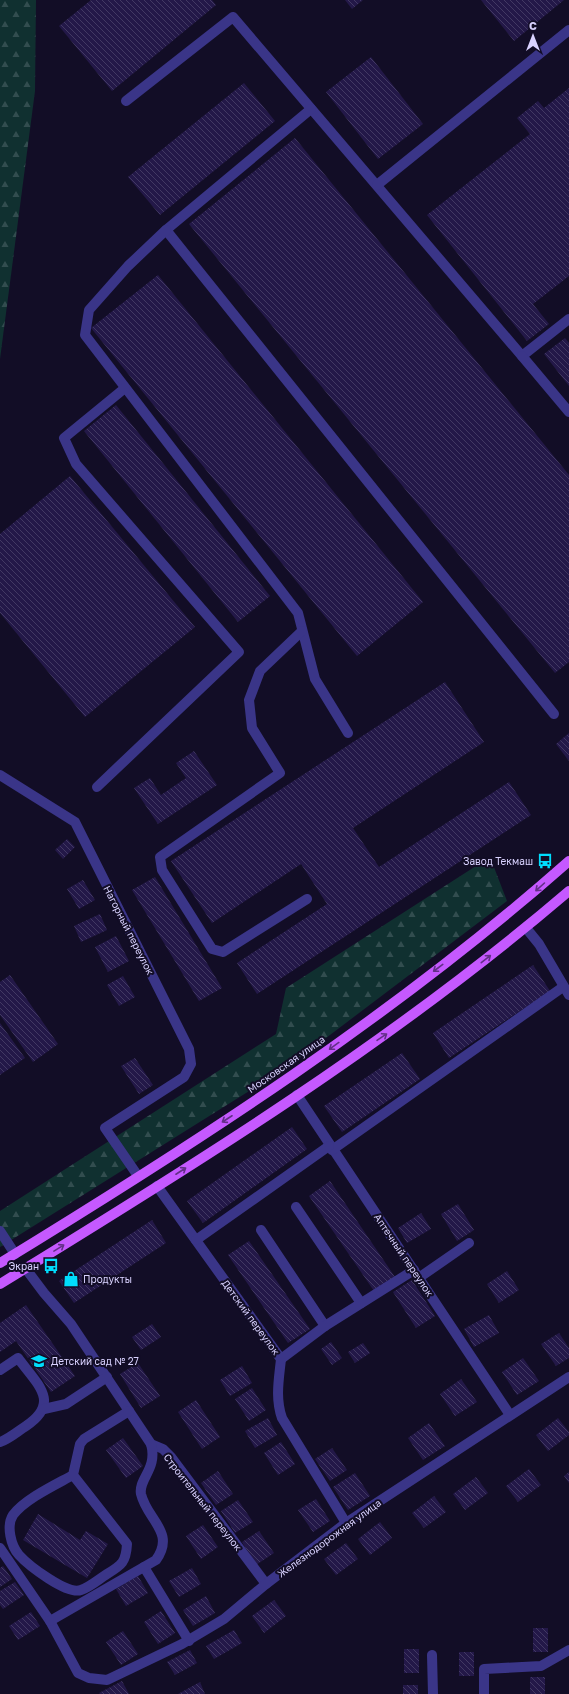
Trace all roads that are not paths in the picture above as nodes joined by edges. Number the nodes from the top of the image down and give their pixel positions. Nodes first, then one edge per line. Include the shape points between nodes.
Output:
1 (569, 30) edge
2 (126, 101) dead end
3 (311, 109) junction
4 (377, 185) junction
5 (166, 230) junction
6 (569, 319) edge
7 (522, 356) junction
8 (125, 388) junction
9 (569, 412) edge
10 (302, 631) junction
11 (554, 714) dead end
12 (348, 733) dead end
13 (0, 775) edge
14 (96, 787) dead end
15 (569, 861) edge
16 (569, 891) edge
17 (307, 899) dead end
18 (526, 928) junction
19 (566, 991) edge
20 (297, 1095) junction
21 (331, 1148) junction
22 (138, 1176) junction
23 (157, 1186) junction
24 (296, 1207) dead end
25 (261, 1230) dead end
26 (0, 1231) edge
27 (196, 1240) junction
28 (469, 1243) dead end
29 (15, 1254) junction
30 (0, 1263) edge
31 (26, 1268) junction
32 (417, 1274) junction
33 (0, 1284) edge
34 (361, 1303) junction
35 (325, 1326) junction
36 (281, 1359) junction
37 (0, 1370) edge
38 (107, 1377) junction
39 (569, 1377) edge
40 (44, 1409) junction
41 (129, 1411) junction
42 (510, 1415) junction
43 (0, 1442) edge
44 (151, 1444) junction
45 (73, 1475) junction
46 (346, 1523) junction
47 (0, 1548) edge
48 (144, 1567) junction
49 (266, 1584) junction
50 (50, 1621) junction
51 (189, 1641) junction
52 (569, 1650) edge
53 (432, 1655) dead end
54 (432, 1694) edge
55 (484, 1694) edge

1 - 4 street
2 - 3 street via 233,18
3 - 4 street
3 - 5 street
4 - 7 street
5 - 8 street via 128,266 89,310 85,335
5 - 11 street
6 - 7 street
7 - 9 street
8 - 10 street via 298,613
8 - 14 street via 64,438 76,464 239,652
10 - 12 street via 315,678
10 - 17 street via 260,671 248,700 252,728 280,773 160,857 162,870 212,948 223,952
13 - 22 street, Нагорный переулок via 75,822 189,1049 191,1064 184,1078 105,1128
15 -> 22 main road, Московская улица via 512,912 378,1014 286,1080
16 - 18 main road
18 - 19 street via 539,944
20 -> 18 main road via 390,1032
19 - 21 street
20 - 21 street, Аптечный переулок
23 -> 20 main road
21 - 27 street
21 - 32 street, Аптечный переулок
22 - 29 main road, Московская улица
23 - 27 street, Детский переулок
31 -> 23 main road
24 - 34 street
25 - 35 street
26 - 29 street
27 - 36 street, Детский переулок
28 - 32 street
29 - 30 main road, Московская улица
29 - 31 main road
31 - 33 main road
31 - 38 street, Строительный переулок via 71,1324
32 - 34 street
32 - 42 street, Аптечный переулок
34 - 35 street
35 - 36 street
36 - 46 street, Детский переулок via 277,1391 282,1418
37 - 40 street via 18,1358 44,1395
38 - 40 street via 66,1404
38 - 41 street, Строительный переулок
39 - 42 street, Железнодорожная улица
40 - 43 street via 35,1420
41 - 44 street, Строительный переулок
41 - 45 street via 84,1439 80,1444
42 - 46 street, Железнодорожная улица
44 - 48 street via 154,1455 152,1465 140,1491 144,1505 161,1531 164,1544 156,1560
44 - 49 street, Строительный переулок via 163,1449 171,1457
45 - 45 street via 127,1544 126,1556 121,1565 81,1590 69,1590 58,1585 19,1555 9,1526 12,1516 20,1508
46 - 49 street, Железнодорожная улица
47 - 50 street
48 - 50 street
48 - 51 street
49 - 51 street, Железнодорожная улица via 224,1619
50 - 51 street, Железнодорожная улица via 78,1673 89,1678 107,1680
52 - 55 street via 541,1666 484,1669
53 - 54 street

